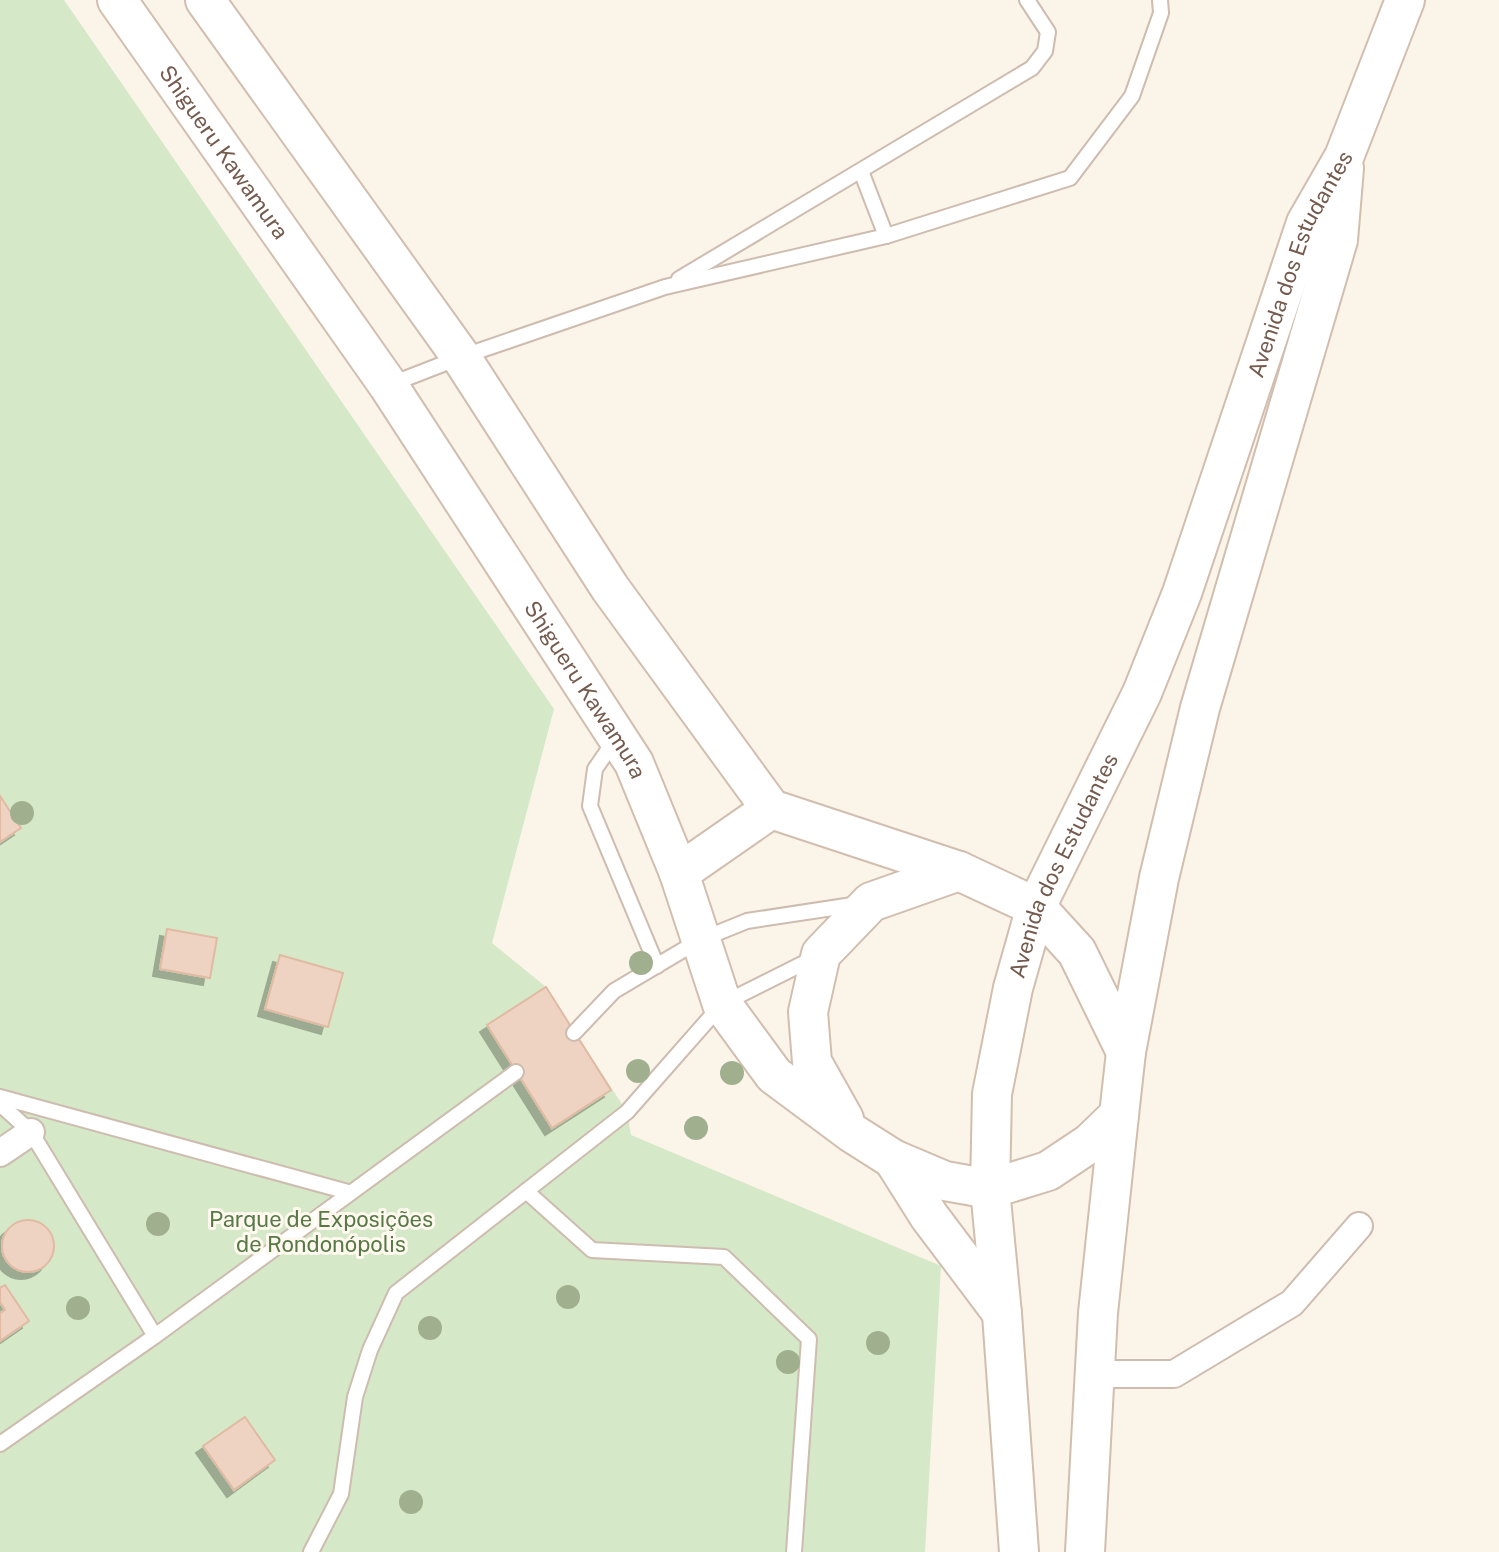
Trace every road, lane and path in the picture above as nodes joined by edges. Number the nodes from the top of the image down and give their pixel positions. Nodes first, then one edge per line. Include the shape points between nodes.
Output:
1 (205, 0) edge
2 (1027, 0) edge
3 (1160, 0) edge
4 (1405, 0) edge
5 (125, 3) edge
6 (1344, 157) junction
7 (861, 171) junction
8 (886, 236) junction
9 (665, 287) junction
10 (461, 357) junction
11 (388, 385) junction
12 (617, 737) junction
13 (771, 809) junction
14 (959, 871) junction
15 (679, 873) junction
16 (871, 902) junction
17 (1036, 907) junction
18 (700, 940) junction
19 (821, 954) junction
20 (657, 966) junction
21 (722, 1004) junction
22 (574, 1033) dead end
23 (1126, 1052) junction
24 (516, 1072) dead end
25 (0, 1097) edge
26 (0, 1104) edge
27 (1119, 1115) junction
28 (31, 1132) junction
29 (852, 1133) junction
30 (0, 1153) edge
31 (893, 1159) junction
32 (990, 1189) junction
33 (526, 1191) junction
34 (348, 1192) junction
35 (1359, 1226) dead end
36 (1002, 1314) junction
37 (155, 1336) junction
38 (1095, 1374) junction
39 (0, 1444) edge
40 (311, 1552) edge
41 (794, 1552) edge
42 (1019, 1552) edge
43 (1085, 1552) edge

1 - 10 main road
2 - 7 lane via 1048,32 1045,51 1032,68
3 - 8 lane via 1161,13 1132,96 1070,178
4 - 6 main road
5 - 11 main road, Shigueru Kawamura
6 - 17 main road, Avenida dos Estudantes via 1306,223 1182,593 1142,693
6 - 23 main road, Avenida dos Estudantes via 1338,240 1200,708 1159,878
7 - 8 lane
7 - 9 lane
8 - 9 lane
9 - 10 lane
10 - 11 lane
10 - 13 main road via 610,588
11 - 12 main road, Shigueru Kawamura
12 - 15 main road, Shigueru Kawamura via 634,763
12 - 20 lane via 595,769 590,806
13 - 14 main road
13 - 15 main road
14 - 16 main road
14 - 17 main road
15 - 18 main road, Shigueru Kawamura
16 - 18 lane via 747,921
16 - 19 main road
17 - 23 main road via 1077,952
17 - 32 main road, Avenida dos Estudantes via 992,1094
18 - 20 lane
18 - 21 main road, Shigueru Kawamura
19 - 21 lane
19 - 29 main road via 808,1012 812,1062
20 - 22 lane via 614,991
21 - 29 main road, Shigueru Kawamura via 774,1075
21 - 33 lane via 627,1112
23 - 27 main road, Avenida dos Estudantes
24 - 34 lane
25 - 34 lane
26 - 28 lane
27 - 32 main road, Shigueru Kawamura via 1090,1143 1048,1171
27 - 38 main road, Avenida dos Estudantes
28 - 30 street
28 - 37 lane
29 - 31 main road, Shigueru Kawamura
31 - 32 main road, Shigueru Kawamura via 945,1181
31 - 36 main road
32 - 36 main road, Avenida dos Estudantes
33 - 40 lane via 396,1293 355,1397 341,1494
33 - 41 lane via 592,1250 724,1257 809,1339
34 - 37 lane
35 - 38 street via 1292,1303 1174,1374
36 - 42 main road, Avenida dos Estudantes
37 - 39 lane
38 - 43 main road, Avenida dos Estudantes

